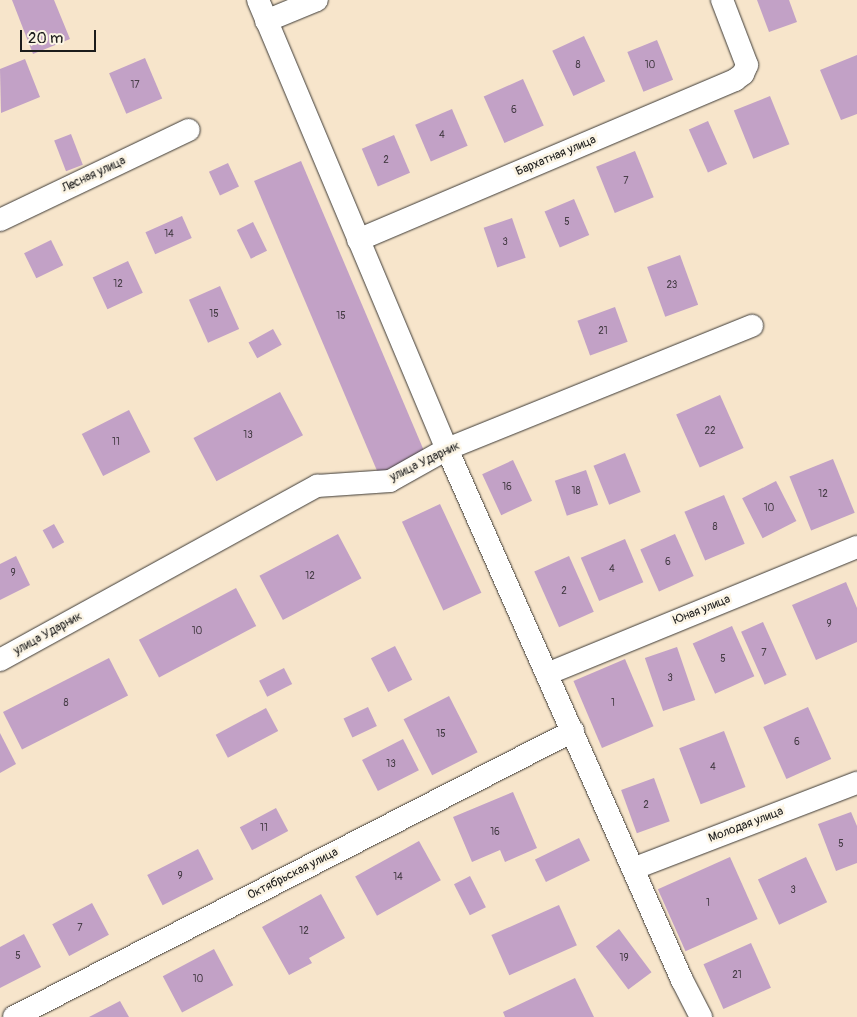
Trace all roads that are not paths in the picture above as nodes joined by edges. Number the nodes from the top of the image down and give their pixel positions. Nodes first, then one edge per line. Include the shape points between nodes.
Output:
1 (258, 0) edge
2 (316, 0) edge
3 (722, 0) edge
4 (266, 21) junction
5 (189, 130) dead end
6 (0, 220) edge
7 (358, 240) junction
8 (752, 326) dead end
9 (448, 450) junction
10 (857, 547) edge
11 (0, 660) edge
12 (547, 674) junction
13 (572, 731) junction
14 (857, 783) edge
15 (635, 868) junction
16 (14, 1017) edge
17 (701, 1017) edge

1 - 4 street
2 - 4 street
3 - 7 street, Бархатная улица via 747,64 743,74 735,80
4 - 7 street
5 - 6 street, Лесная улица
7 - 9 street
8 - 9 street, улица Ударник
9 - 11 street, улица Ударник via 390,481 317,486
9 - 12 street
10 - 12 street, Юная улица
12 - 13 street
13 - 15 street
13 - 16 street, Октябрьская улица
14 - 15 street, Молодая улица
15 - 17 street

